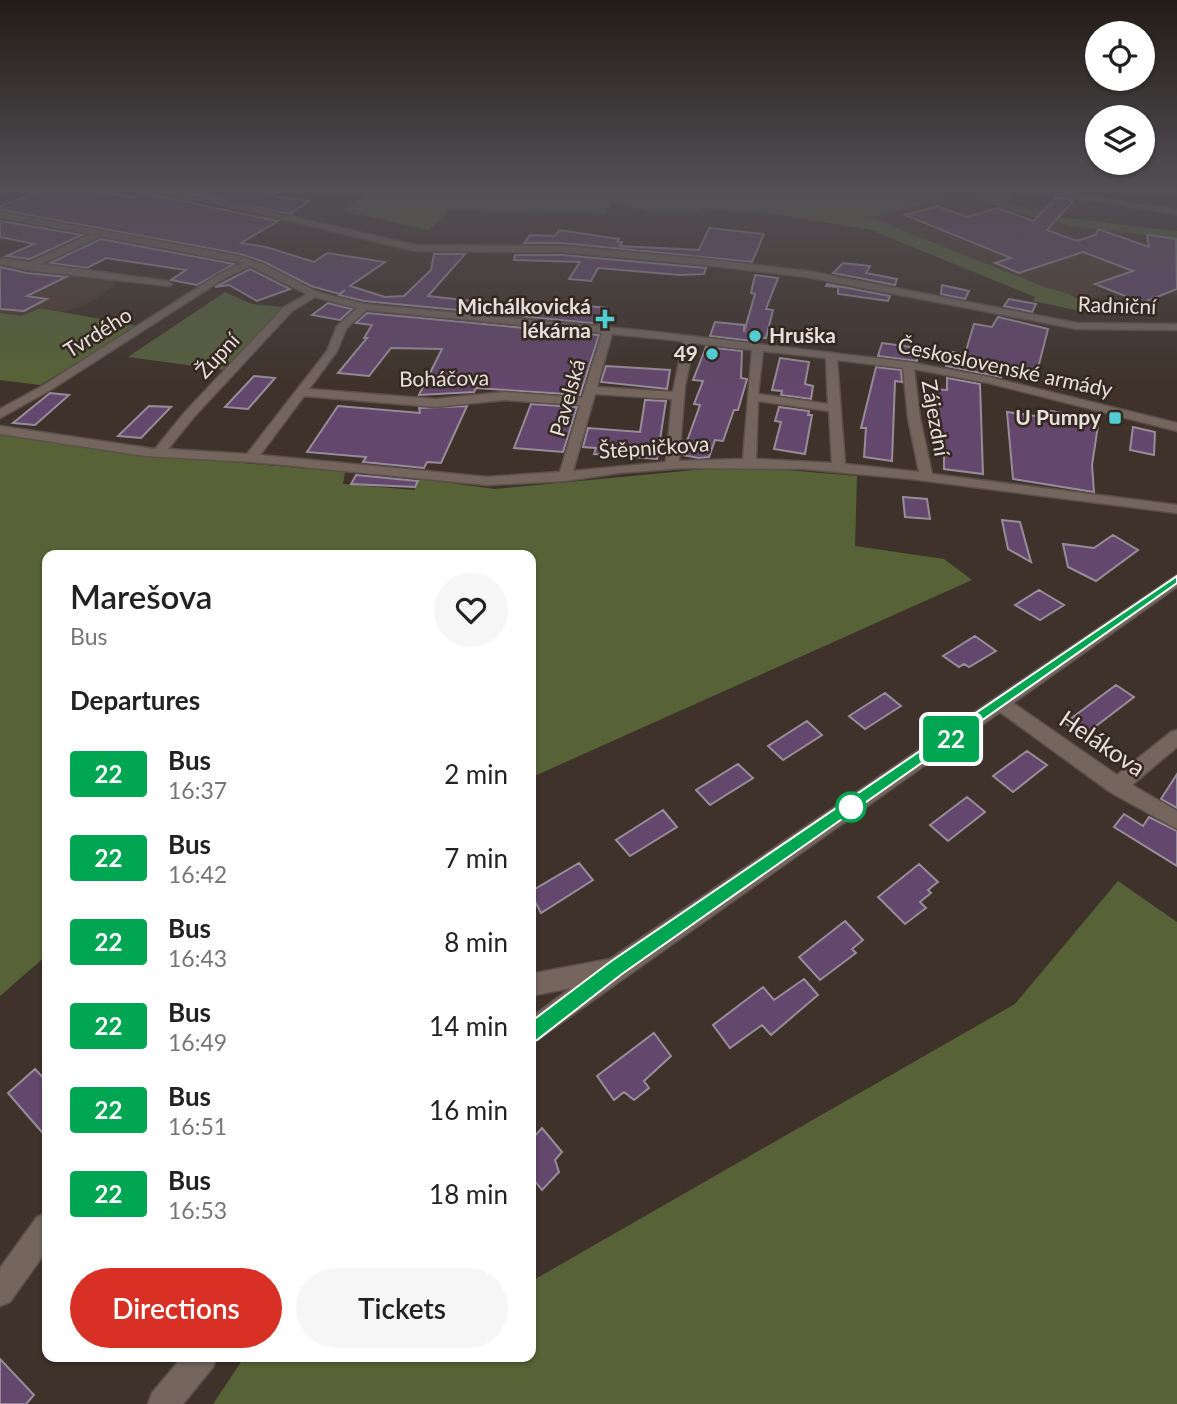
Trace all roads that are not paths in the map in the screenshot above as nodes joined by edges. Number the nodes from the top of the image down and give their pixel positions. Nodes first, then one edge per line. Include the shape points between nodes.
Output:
1 (52, 256) edge
2 (217, 256) edge
3 (647, 256) edge
4 (0, 261) edge
5 (251, 262) junction
6 (27, 267) junction
7 (167, 284) dead end
8 (314, 294) junction
9 (364, 307) junction
10 (1177, 327) edge
11 (606, 336) junction
12 (688, 344) junction
13 (758, 346) junction
14 (831, 355) junction
15 (908, 365) junction
16 (301, 392) junction
17 (589, 396) junction
18 (678, 396) junction
19 (752, 397) junction
20 (835, 408) junction
21 (0, 414) edge
22 (1177, 427) edge
23 (0, 430) edge
24 (159, 452) junction
25 (251, 458) junction
26 (749, 463) junction
27 (672, 466) junction
28 (839, 469) junction
29 (565, 477) junction
30 (927, 479) junction
31 (1177, 509) edge
32 (1177, 580) edge
33 (1002, 704) junction
34 (1177, 737) edge
35 (1117, 786) junction
36 (1177, 821) edge
37 (616, 968) junction
38 (536, 984) edge
39 (536, 1028) edge
40 (42, 1234) edge
41 (0, 1292) edge
42 (197, 1362) edge
43 (163, 1404) edge

1 - 6 street
2 - 5 street
3 - 10 street, Radniční via 807,274 1077,326
4 - 6 street
5 - 8 street
5 - 21 street, Tvrdého
6 - 7 street
8 - 9 street
8 - 24 street, Župní via 288,309
9 - 11 street
9 - 16 street via 341,328 332,351
11 - 12 street, Československé armády
11 - 17 street, Pavelská
12 - 13 street, Československé armády
12 - 18 street
13 - 14 street, Československé armády
13 - 19 street
14 - 15 street, Československé armády
14 - 20 street
15 - 22 street, Československé armády via 989,380
15 - 30 street, Zájezdní
16 - 17 street, Boháčova via 435,402
16 - 25 street
17 - 18 street, Boháčova
17 - 29 street, Pavelská
18 - 27 street
19 - 20 street
19 - 26 street
20 - 28 street
23 - 24 street, Štěpničkova
24 - 25 street, Štěpničkova
25 - 29 street, Štěpničkova via 487,481
26 - 27 street, Štěpničkova
26 - 28 street, Štěpničkova
27 - 29 street, Štěpničkova
28 - 30 street, Štěpničkova
30 - 31 street, Štěpničkova
32 - 33 street
33 - 35 street, Helákova
33 - 37 street
34 - 35 street
35 - 36 street, Helákova
37 - 38 street
37 - 39 street
40 - 41 street
42 - 43 street

